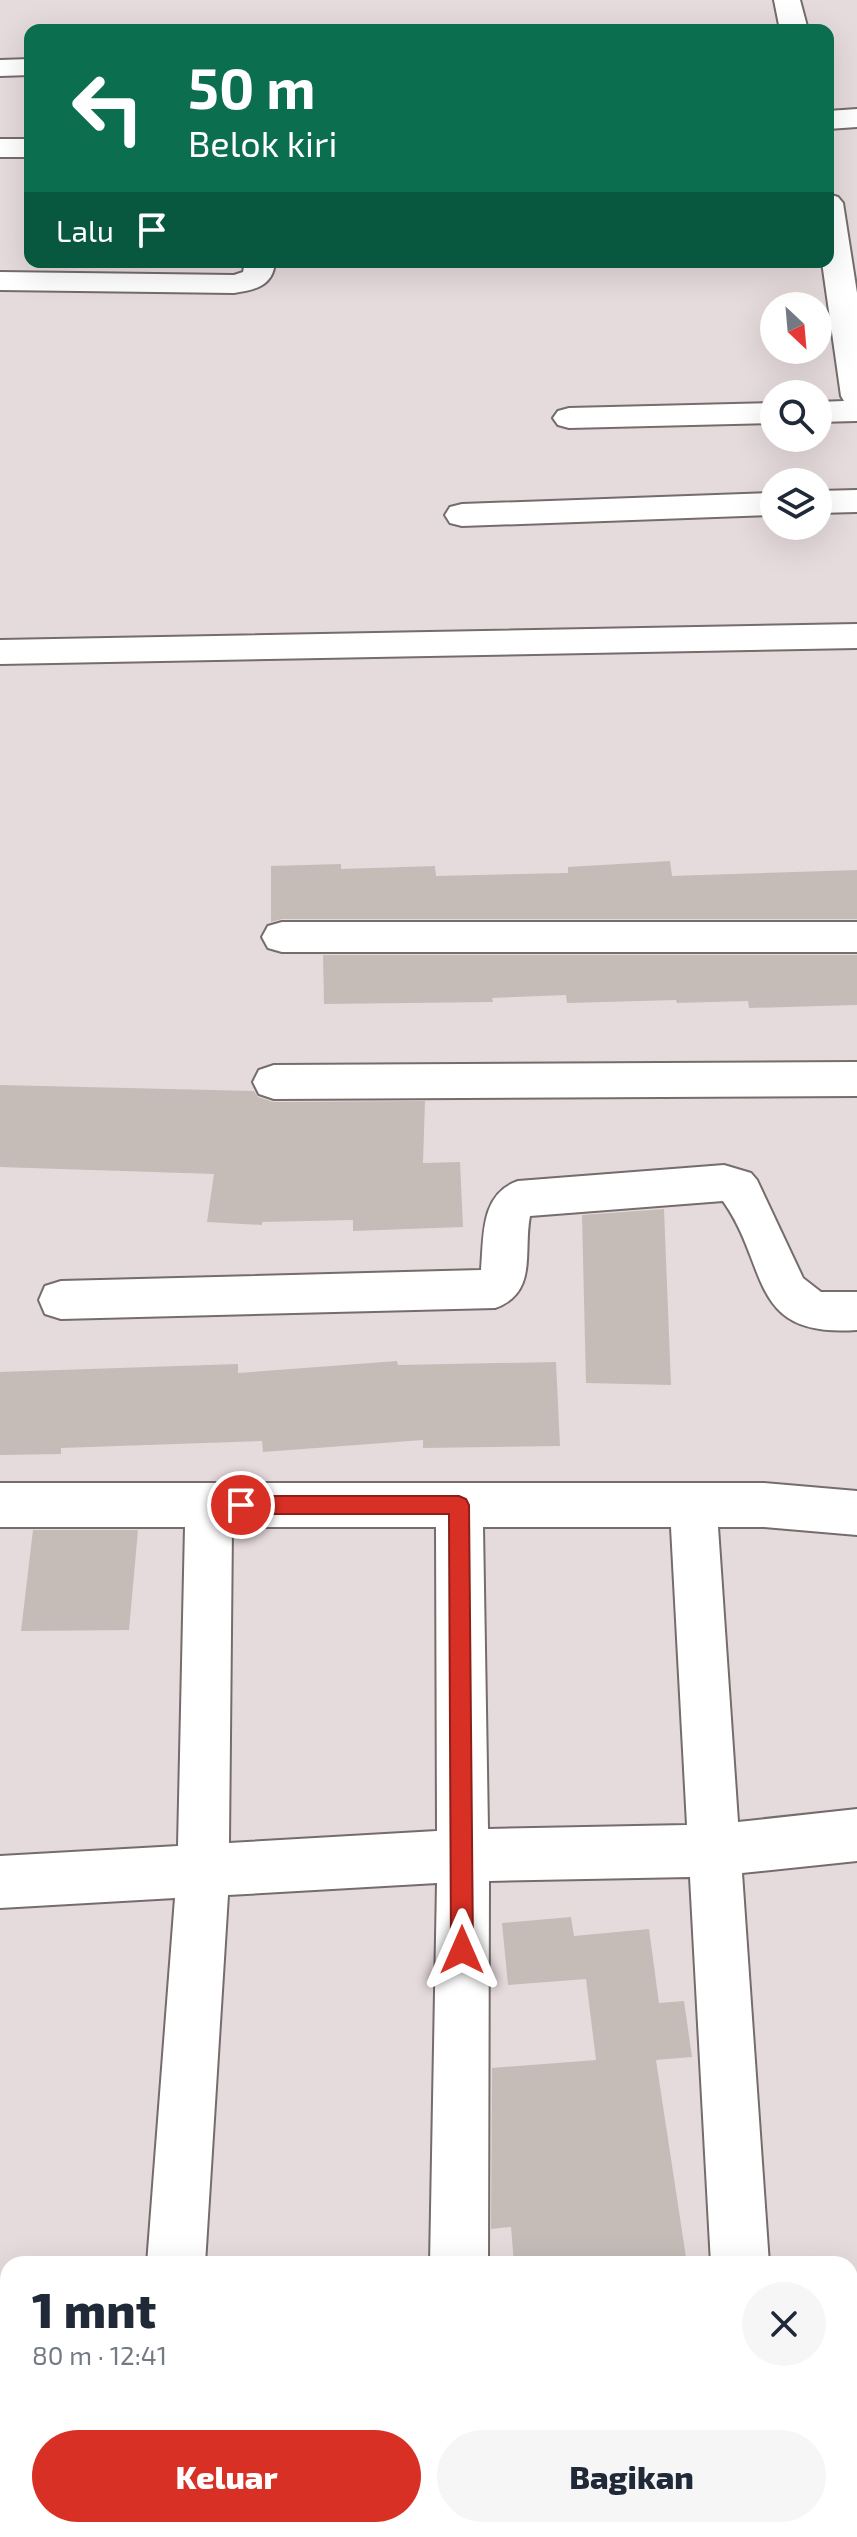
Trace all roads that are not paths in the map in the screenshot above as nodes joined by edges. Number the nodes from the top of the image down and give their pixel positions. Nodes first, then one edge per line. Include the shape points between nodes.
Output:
1 (787, 0) edge
2 (793, 24) edge
3 (24, 67) edge
4 (0, 68) edge
5 (857, 118) edge
6 (834, 120) edge
7 (0, 148) edge
8 (24, 148) edge
9 (834, 243) edge
10 (260, 268) edge
11 (0, 281) edge
12 (857, 396) edge
13 (857, 411) edge
14 (832, 412) edge
15 (760, 413) edge
16 (569, 418) dead end
17 (857, 501) edge
18 (832, 502) edge
19 (760, 504) edge
20 (462, 515) dead end
21 (857, 636) edge
22 (0, 652) edge
23 (282, 937) dead end
24 (857, 937) edge
25 (857, 1079) edge
26 (274, 1082) dead end
27 (61, 1300) dead end
28 (857, 1311) edge
29 (0, 1505) edge
30 (209, 1505) junction
31 (459, 1505) junction
32 (693, 1506) junction
33 (857, 1513) edge
34 (857, 1835) edge
35 (714, 1850) junction
36 (463, 1856) junction
37 (203, 1872) junction
38 (0, 1882) edge
39 (177, 2256) edge
40 (459, 2256) edge
41 (739, 2256) edge

1 - 2 street
3 - 4 street
5 - 6 street
7 - 8 street
9 - 12 street
10 - 11 street via 255,279 234,284
13 - 14 street
15 - 16 street
17 - 18 street
19 - 20 street
21 - 22 street
23 - 24 street
25 - 26 street
27 - 28 street via 495,1289 502,1282 508,1213 518,1199 724,1183 742,1193 787,1291 807,1309
29 - 30 street
30 - 31 street
30 - 37 street
31 - 32 street
31 - 36 street
32 - 33 street via 764,1505
32 - 35 street
34 - 35 street
35 - 36 street
35 - 41 street
36 - 37 street
36 - 40 street
37 - 38 street
37 - 39 street

